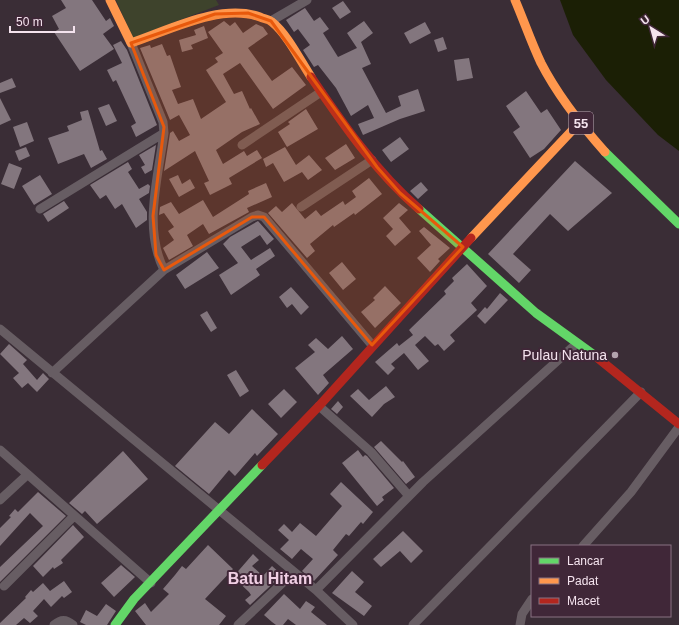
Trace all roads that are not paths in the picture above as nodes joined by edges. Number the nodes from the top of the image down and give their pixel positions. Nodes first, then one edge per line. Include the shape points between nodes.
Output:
1 (110, 0) edge
2 (307, 0) edge
3 (516, 0) edge
4 (271, 21) junction
5 (131, 43) junction
6 (321, 92) junction
7 (580, 122) junction
8 (164, 133) junction
9 (242, 145) dead end
10 (372, 160) junction
11 (301, 207) dead end
12 (40, 209) dead end
13 (679, 224) edge
14 (462, 247) junction
15 (164, 270) junction
16 (0, 329) edge
17 (576, 344) junction
18 (372, 345) junction
19 (52, 373) junction
20 (641, 392) junction
21 (319, 406) junction
22 (679, 424) edge
23 (679, 427) edge
24 (0, 450) edge
25 (27, 475) junction
26 (409, 496) junction
27 (0, 500) edge
28 (218, 511) junction
29 (74, 516) junction
30 (584, 545) edge
31 (294, 572) junction
32 (151, 582) junction
33 (4, 586) dead end
34 (316, 590) junction
35 (531, 600) edge
36 (54, 625) edge
37 (73, 625) edge
38 (115, 625) edge
39 (238, 625) edge
40 (352, 625) edge
41 (413, 625) edge
42 (520, 625) edge

1 - 5 main road
2 - 4 street
3 - 7 main road, 55 via 546,71
4 - 5 main road via 248,13 216,14
4 - 6 main road via 282,33
5 - 8 street via 161,114
6 - 9 street
6 - 10 main road
7 - 13 main road, 55 via 614,162
7 - 14 main road
8 - 12 street
8 - 15 street via 153,216 156,255
10 - 11 street
10 - 14 main road via 400,193
14 - 17 main road via 536,313
14 - 18 main road
15 - 18 street via 252,217 264,217
15 - 19 street
16 - 19 street
17 - 20 main road
17 - 26 street
18 - 21 main road
19 - 28 street
20 - 22 main road
20 - 41 street
21 - 26 street via 371,452
21 - 28 main road
23 - 30 street via 631,492
24 - 25 street
25 - 27 street
25 - 29 street
26 - 34 street
28 - 31 street
28 - 32 main road
29 - 32 street
29 - 33 street
31 - 34 street
31 - 39 street
32 - 38 main road via 134,599
34 - 40 street
35 - 42 street via 522,614
36 - 37 street via 66,620

